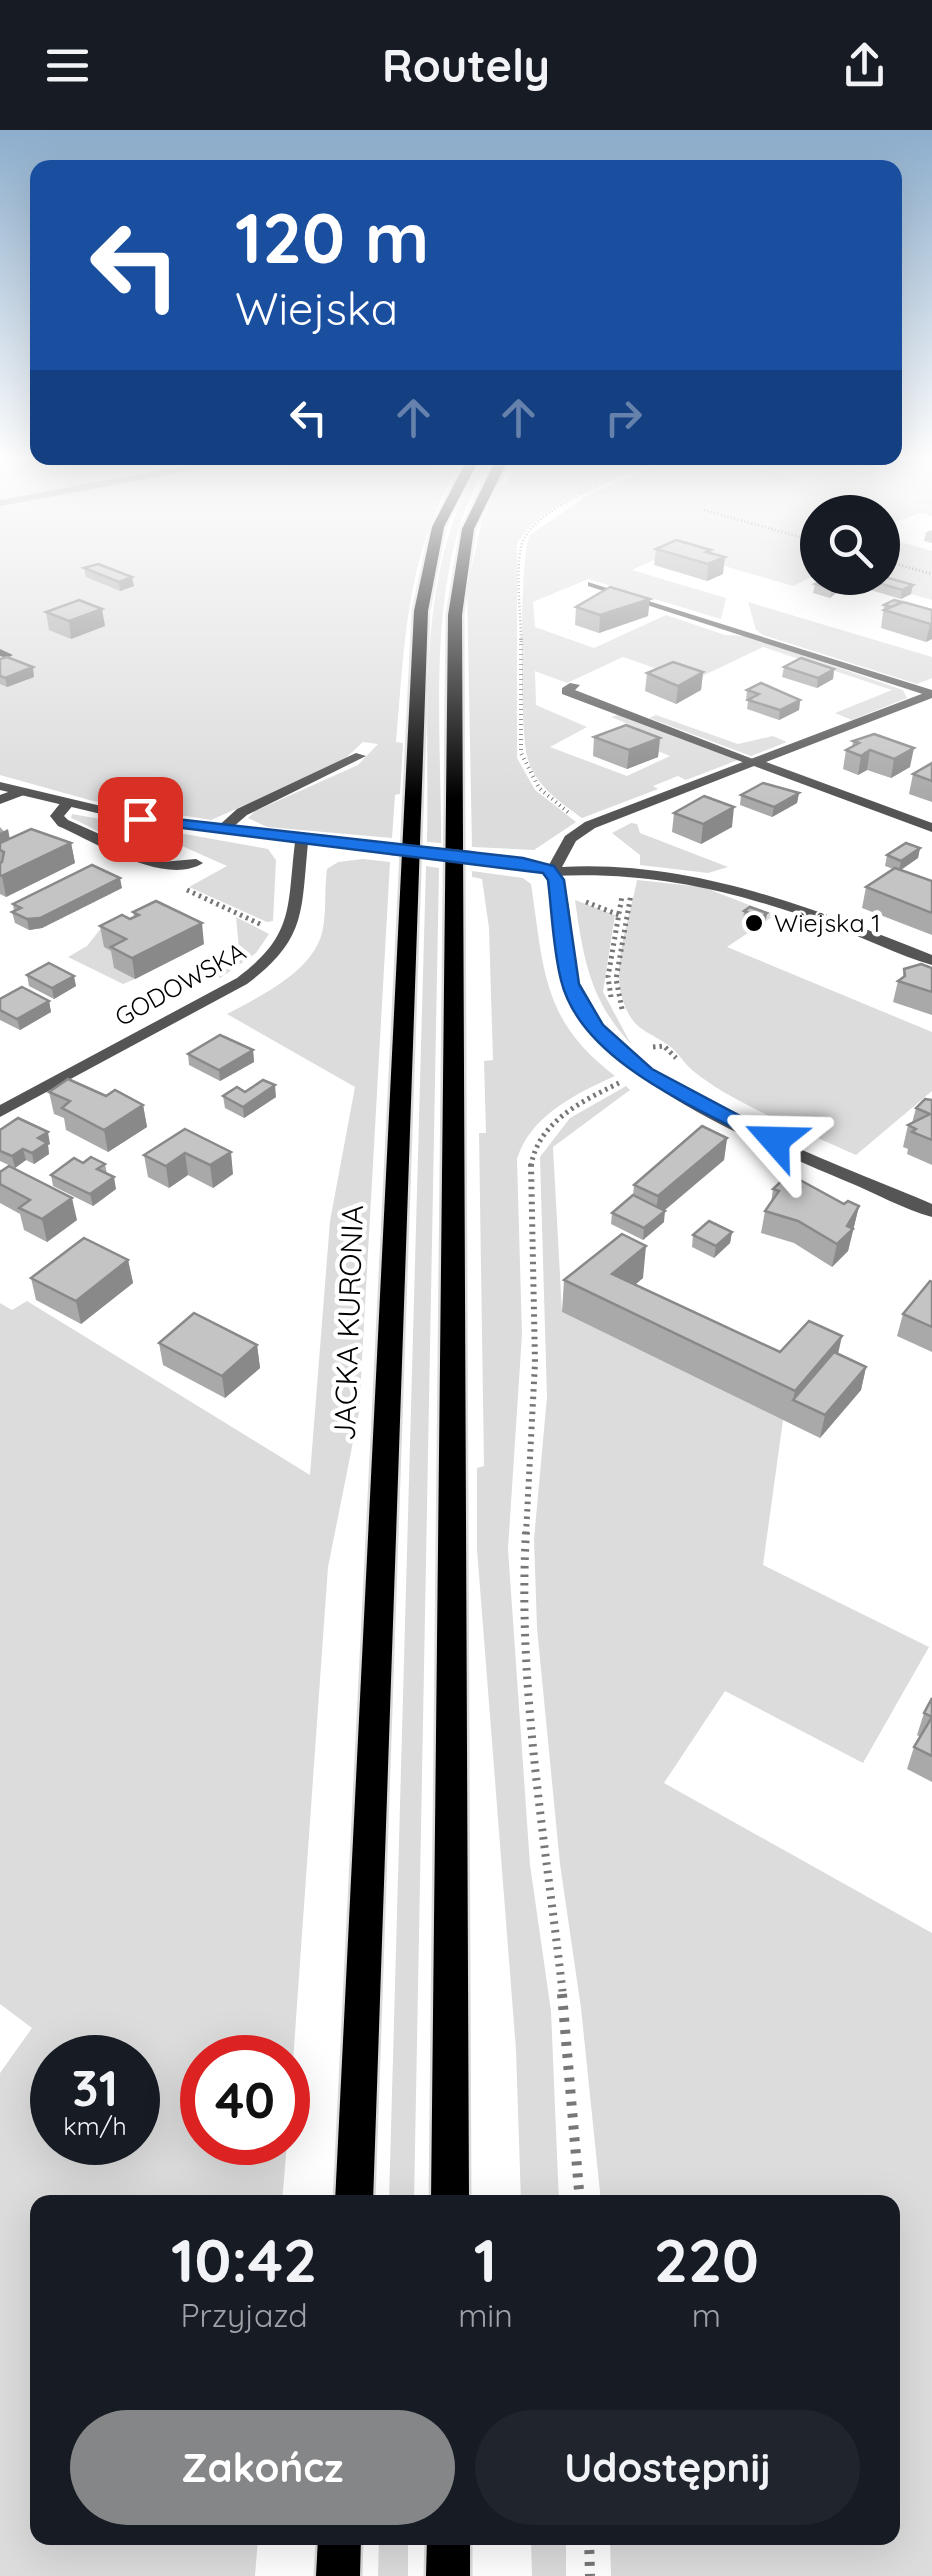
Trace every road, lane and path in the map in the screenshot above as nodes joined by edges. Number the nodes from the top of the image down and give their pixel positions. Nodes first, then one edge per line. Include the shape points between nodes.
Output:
1 (430, 569) edge
2 (462, 569) edge
3 (521, 569) edge
4 (592, 584) dead end
5 (574, 685) dead end
6 (932, 694) edge
7 (360, 756) dead end
8 (757, 762) junction
9 (0, 786) edge
10 (19, 792) junction
11 (0, 800) edge
12 (68, 804) junction
13 (590, 825) junction
14 (932, 828) edge
15 (221, 830) junction
16 (302, 840) junction
17 (196, 864) dead end
18 (552, 872) junction
19 (629, 872) junction
20 (932, 960) edge
21 (619, 1015) dead end
22 (626, 1018) dead end
23 (646, 1040) dead end
24 (654, 1047) junction
25 (639, 1048) dead end
26 (683, 1068) dead end
27 (645, 1072) junction
28 (0, 1112) edge
29 (932, 1211) edge
30 (354, 2195) edge
31 (450, 2195) edge
32 (580, 2195) edge
33 (340, 2545) edge
34 (448, 2545) edge
35 (589, 2545) edge
36 (338, 2576) edge
37 (448, 2576) edge
38 (590, 2576) edge

1 - 30 main road, JACKA KURONIA via 421,611
2 - 31 main road via 455,615
3 - 13 path via 524,763 545,795
4 - 6 street
5 - 8 street via 566,691
6 - 8 street
7 - 15 street via 242,812
8 - 13 street
8 - 14 street
9 - 10 street
10 - 11 street
10 - 12 street
12 - 15 street
12 - 17 street via 57,816 63,823 160,866
13 - 18 street via 570,840
15 - 16 street
16 - 18 street, bridge via 531,864
16 - 28 street, GODOWSKA via 293,929 269,962
18 - 19 street
18 - 27 street via 570,984 596,1028
19 - 20 street via 748,891
19 - 21 path via 608,976
19 - 22 path via 616,979
23 - 24 path
24 - 25 path
24 - 26 path via 664,1046
24 - 27 path via 666,1062
27 - 29 street via 744,1126
27 - 32 path via 559,1120 538,1141 531,1164 535,1392 525,1626
33 - 36 main road
34 - 37 main road
35 - 38 path

